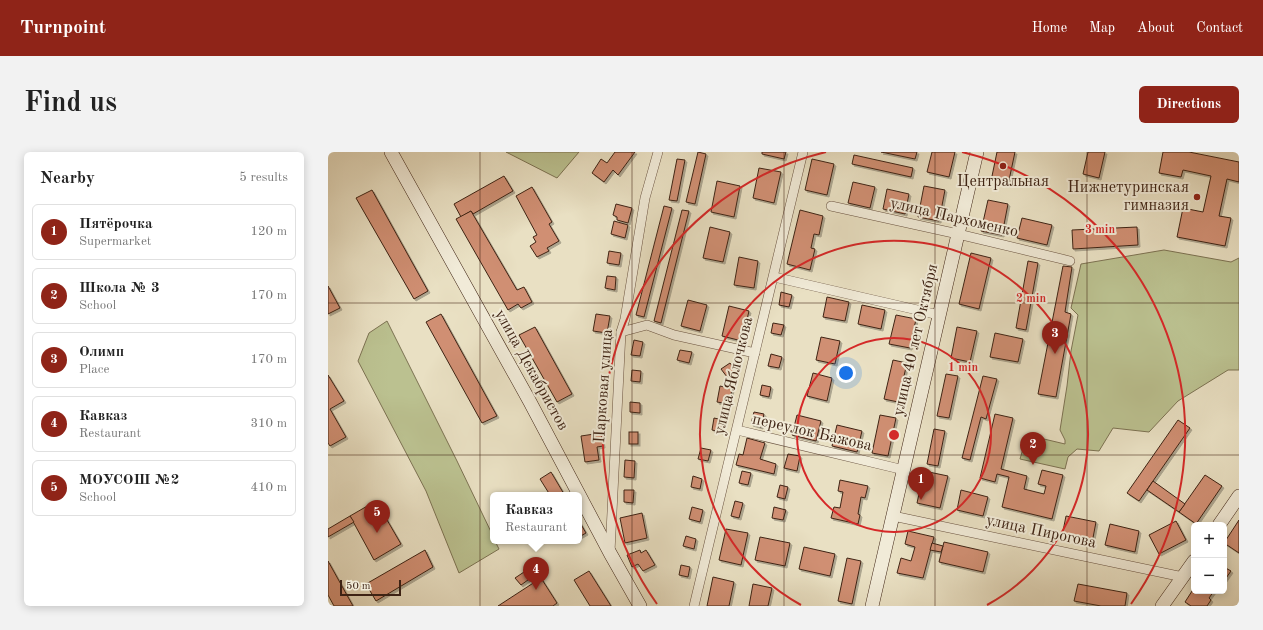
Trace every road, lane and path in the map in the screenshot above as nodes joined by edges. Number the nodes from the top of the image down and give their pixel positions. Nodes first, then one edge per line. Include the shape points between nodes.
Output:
1 (391, 152) edge
2 (658, 152) edge
3 (804, 152) edge
4 (977, 152) edge
5 (831, 206) dead end
6 (958, 234) junction
7 (1070, 260) dead end
8 (774, 277) junction
9 (939, 315) junction
10 (621, 332) junction
11 (755, 353) junction
12 (737, 430) junction
13 (904, 470) junction
14 (578, 492) edge
15 (1239, 496) edge
16 (582, 500) edge
17 (893, 516) junction
18 (1221, 522) edge
19 (610, 553) junction
20 (1191, 565) edge
21 (1183, 577) junction
22 (640, 606) edge
23 (694, 606) edge
24 (872, 606) edge
25 (1162, 606) edge

1 - 14 street, улица Декабристов
2 - 10 street, Парковая улица via 645,198
3 - 8 street, улица Яблочкова
4 - 6 street, улица 40 лет Октября
5 - 6 street, улица Пархоменко
6 - 7 street, улица Пархоменко
6 - 9 street, улица 40 лет Октября
8 - 9 street
8 - 11 street, улица Яблочкова
9 - 13 street, улица 40 лет Октября
10 - 11 street via 647,325 674,335
10 - 19 street, Парковая улица
11 - 12 street, улица Яблочкова
12 - 13 street, переулок Бажова
12 - 23 street, улица Яблочкова
13 - 17 street, улица 40 лет Октября
15 - 18 street
16 - 19 street, улица Декабристов
17 - 21 street, улица Пирогова
17 - 24 street, улица 40 лет Октября
19 - 22 street, улица Декабристов
20 - 21 street
21 - 25 street

